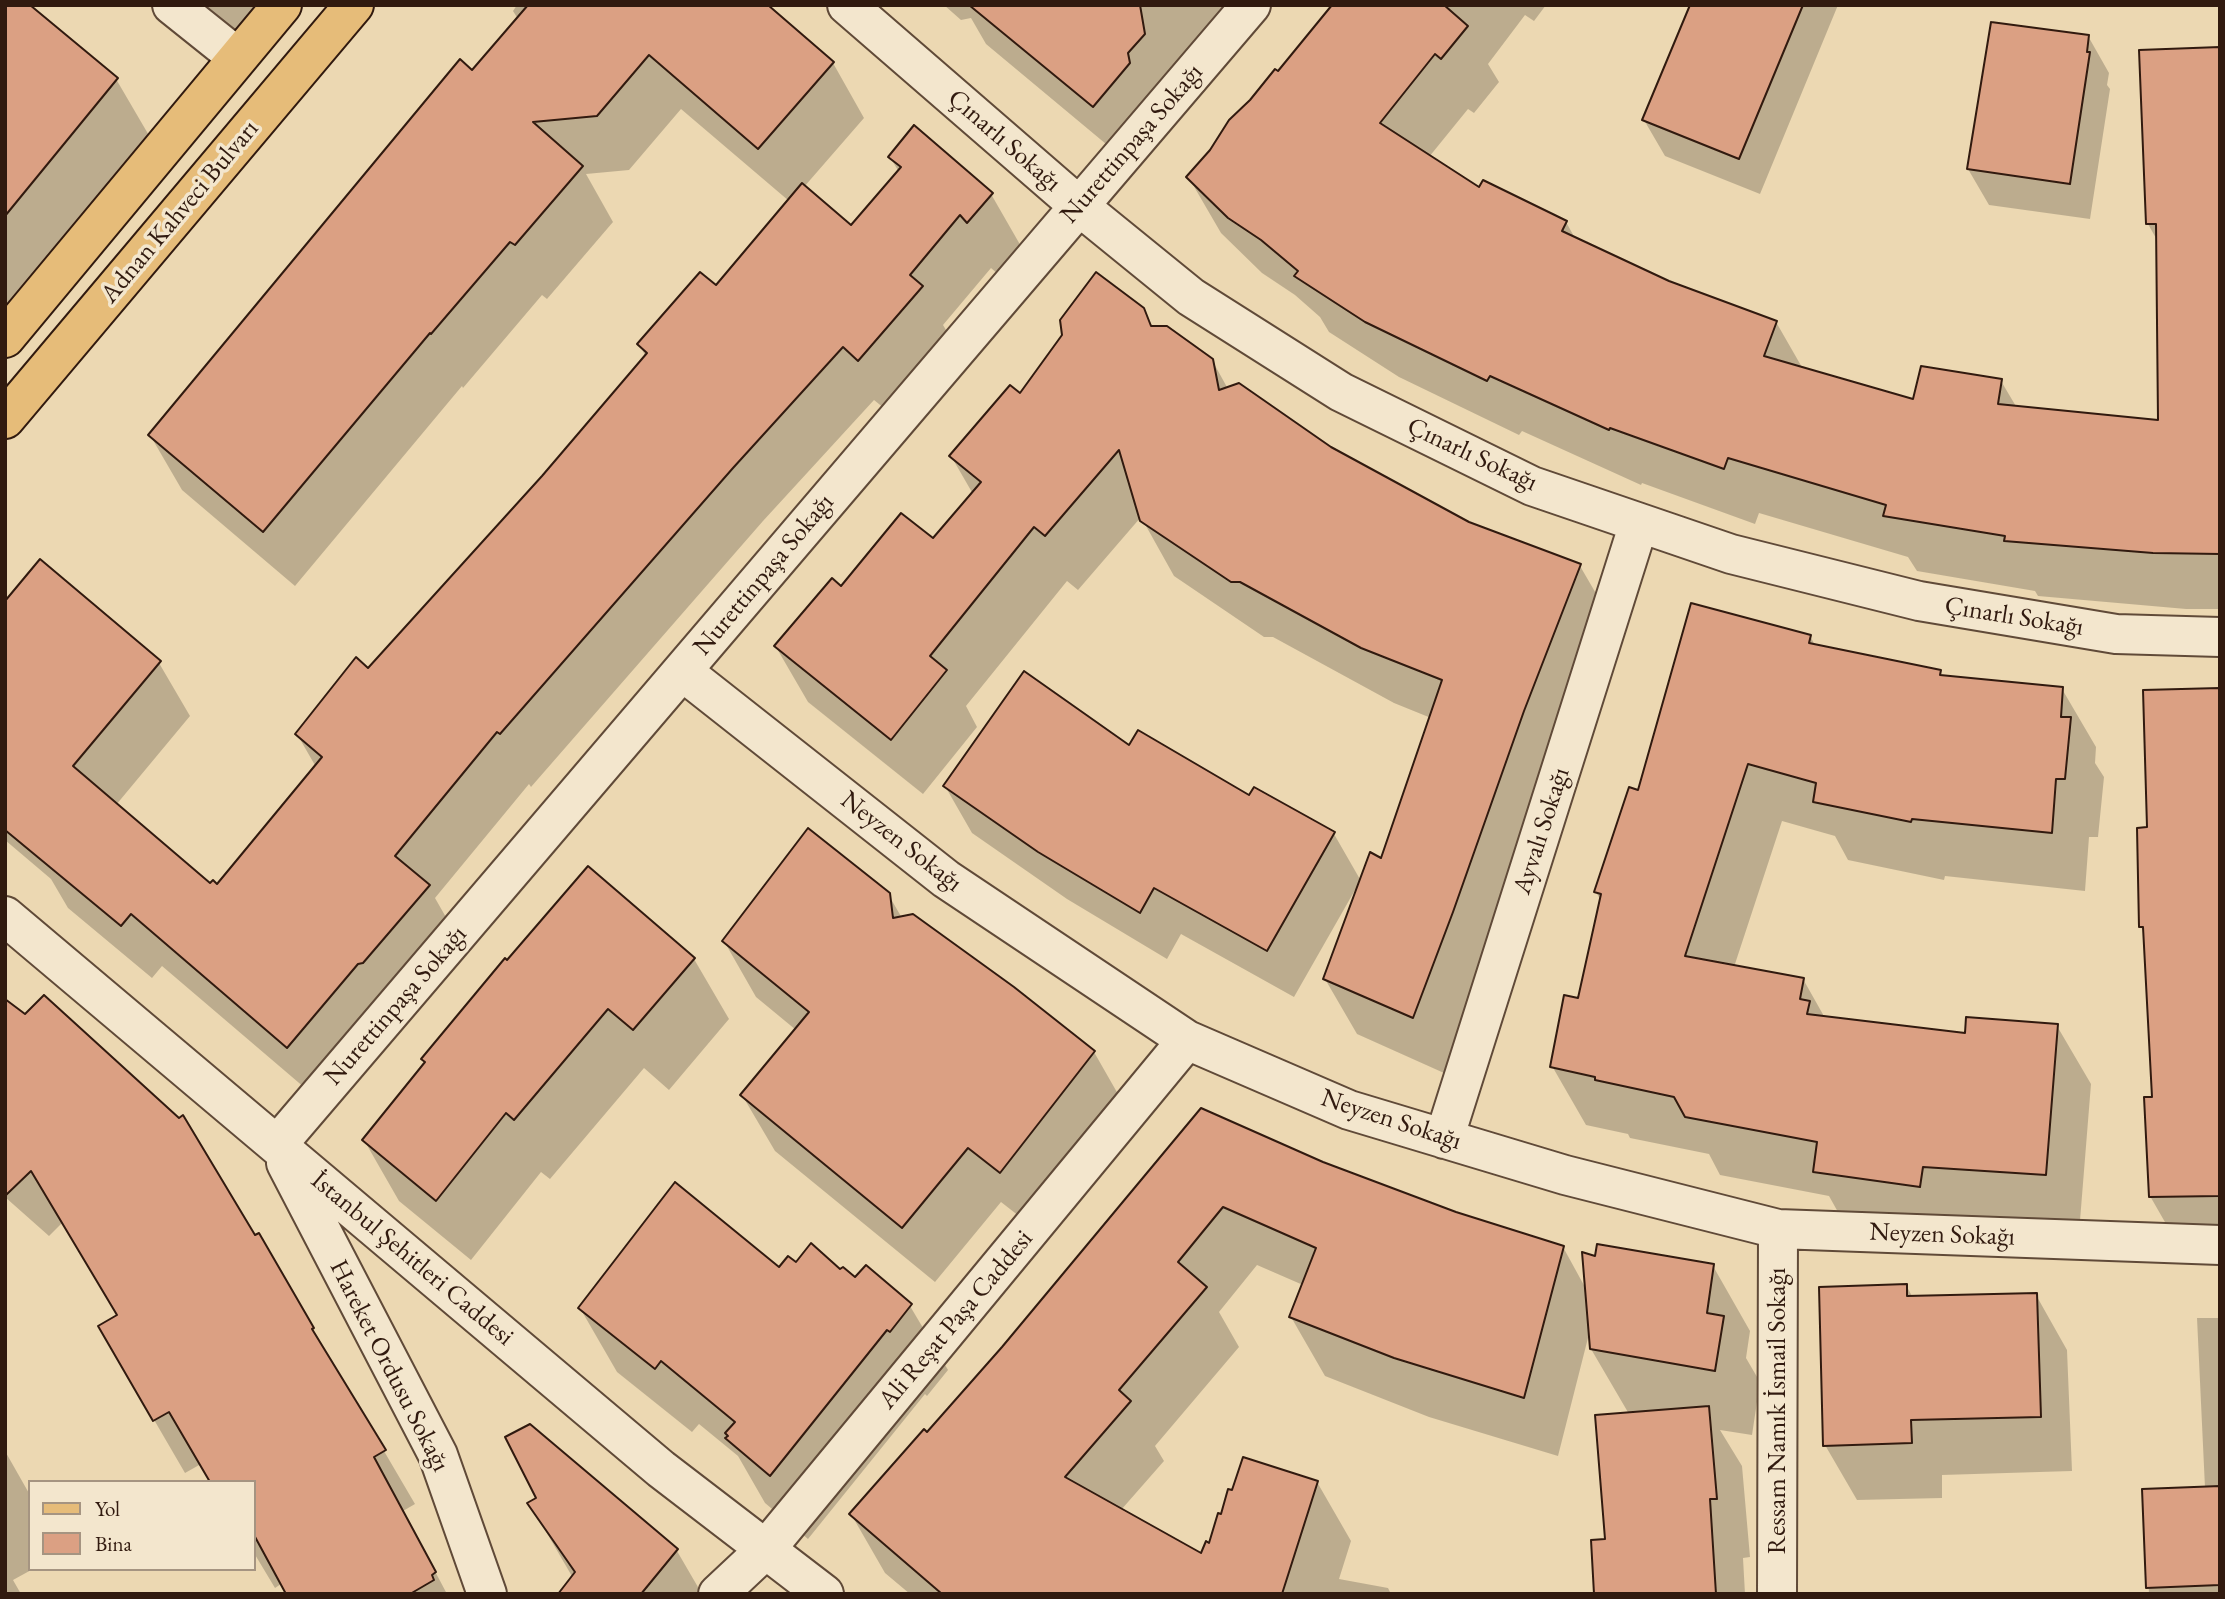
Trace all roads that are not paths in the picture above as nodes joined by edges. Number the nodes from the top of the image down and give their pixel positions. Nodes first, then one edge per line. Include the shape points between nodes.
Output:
1 (172, 5) edge
2 (282, 5) edge
3 (354, 5) edge
4 (847, 5) edge
5 (1251, 5) edge
6 (237, 57) junction
7 (1079, 206) junction
8 (5, 338) edge
9 (5, 419) edge
10 (1639, 523) junction
11 (2220, 637) edge
12 (682, 671) junction
13 (5, 916) edge
14 (1187, 1040) junction
15 (1444, 1139) junction
16 (277, 1145) junction
17 (1778, 1229) junction
18 (2220, 1245) edge
19 (766, 1549) junction
20 (487, 1594) edge
21 (718, 1594) edge
22 (824, 1594) edge
23 (1777, 1594) edge

1 - 6 street
2 - 6 main road, Adnan Kahveci Bulvarı
3 - 9 main road, Adnan Kahveci Bulvarı
4 - 7 street, Çınarlı Sokağı
5 - 7 street, Nurettinpaşa Sokağı
6 - 8 main road, Adnan Kahveci Bulvarı
7 - 10 street, Çınarlı Sokağı via 1191,297 1341,392 1532,486
7 - 12 street, Nurettinpaşa Sokağı
10 - 11 street, Çınarlı Sokağı via 1731,554 1919,601 2116,634
10 - 15 street, Ayvalı Sokağı
12 - 14 street, Neyzen Sokağı via 946,879
12 - 16 street, Nurettinpaşa Sokağı
13 - 16 street, İstanbul Şehitleri Caddesi
14 - 15 street, Neyzen Sokağı via 1349,1110
14 - 19 street, Ali Reşat Paşa Caddesi
15 - 17 street, Neyzen Sokağı
16 - 19 street, İstanbul Şehitleri Caddesi via 661,1469
16 - 20 street, Hareket Ordusu Sokağı via 438,1455
17 - 18 street, Neyzen Sokağı
17 - 23 street, Ressam Namık İsmail Sokağı
19 - 21 street, Ali Reşat Paşa Caddesi
19 - 22 street, İstanbul Şehitleri Caddesi

